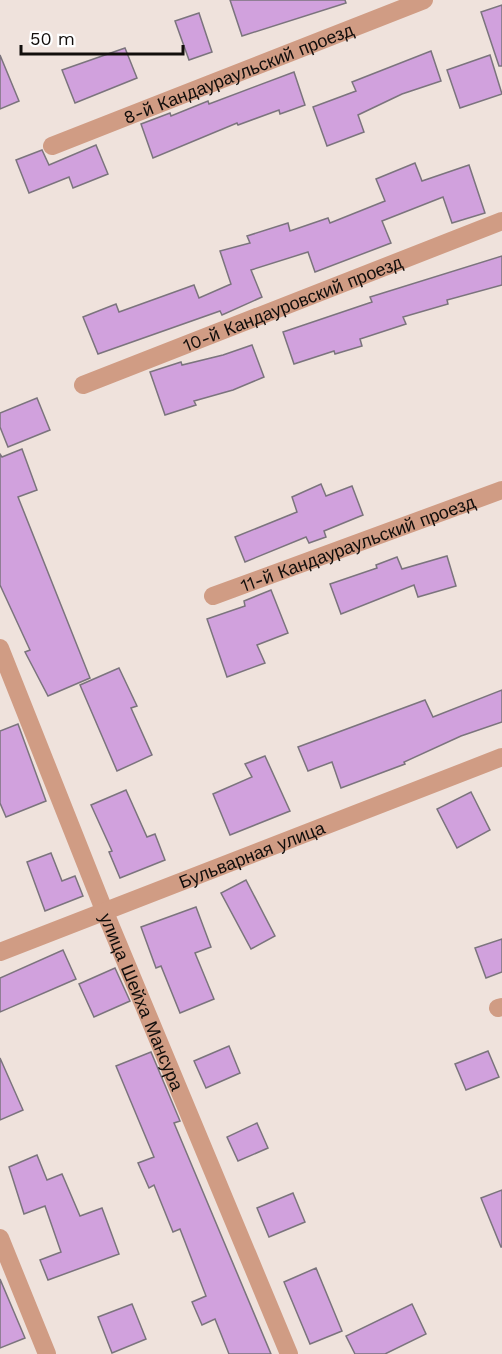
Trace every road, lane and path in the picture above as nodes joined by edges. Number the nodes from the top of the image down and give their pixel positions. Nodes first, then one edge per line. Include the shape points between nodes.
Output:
1 (424, 0) edge
2 (52, 146) dead end
3 (502, 221) edge
4 (83, 385) dead end
5 (502, 490) edge
6 (213, 596) dead end
7 (0, 648) edge
8 (502, 757) edge
9 (105, 910) junction
10 (0, 952) edge
11 (0, 1238) edge
12 (48, 1354) edge
13 (289, 1354) edge

1 - 2 street, 8-й Кандаураульский проезд
3 - 4 street, 10-й Кандауровский проезд
5 - 6 street, 11-й Кандаураульский проезд
7 - 9 street, улица Шейха Мансура
8 - 9 street, Бульварная улица
9 - 10 street, Бульварная улица
9 - 13 street, улица Шейха Мансура
11 - 12 street

